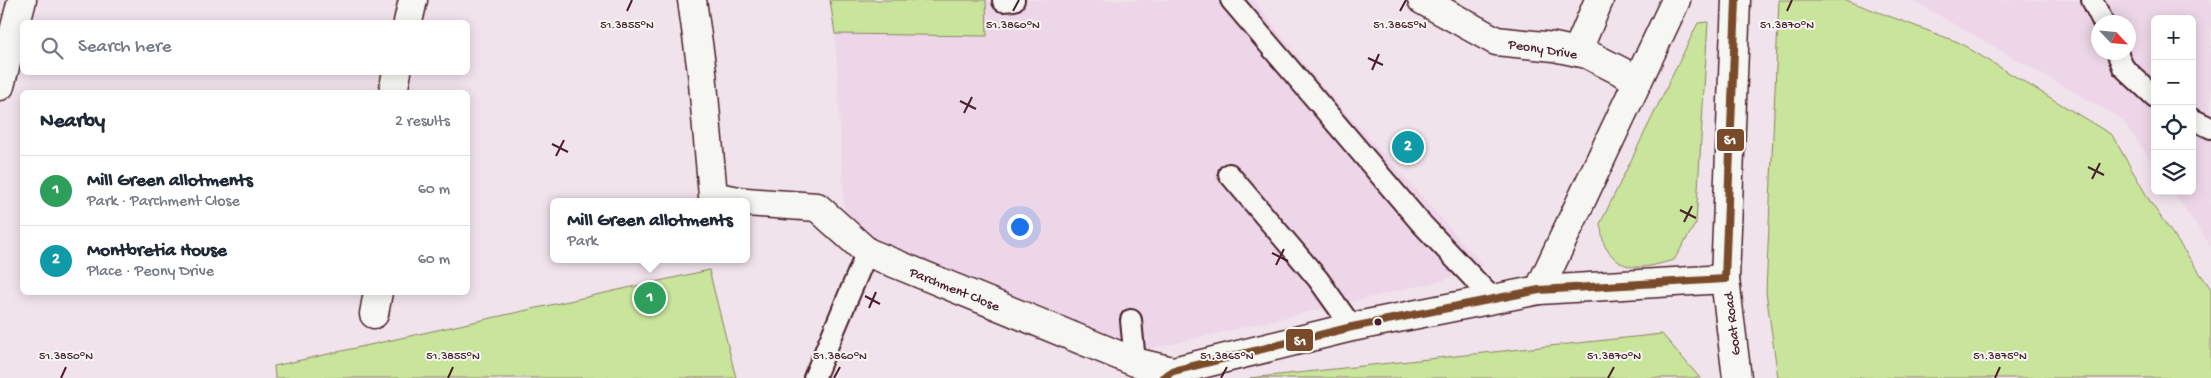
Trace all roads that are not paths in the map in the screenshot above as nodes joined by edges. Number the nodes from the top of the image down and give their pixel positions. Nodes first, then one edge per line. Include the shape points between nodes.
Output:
1 (22, 0) edge
2 (413, 0) edge
3 (692, 0) edge
4 (1231, 0) edge
5 (1422, 0) edge
6 (1599, 0) edge
7 (1676, 0) edge
8 (1736, 0) edge
9 (2092, 0) edge
10 (2100, 15) edge
11 (408, 20) edge
12 (1577, 52) junction
13 (2120, 60) edge
14 (397, 75) edge
15 (1638, 80) junction
16 (0, 86) edge
17 (394, 90) edge
18 (2151, 93) edge
19 (2196, 121) edge
20 (2211, 128) edge
21 (1229, 174) dead end
22 (724, 198) edge
23 (750, 202) edge
24 (866, 252) junction
25 (1725, 279) junction
26 (1539, 290) junction
27 (1492, 299) junction
28 (1131, 320) dead end
29 (1352, 327) junction
30 (1135, 362) junction
31 (1168, 374) edge
32 (814, 378) edge
33 (1737, 378) edge

1 - 16 street
2 - 11 street
3 - 22 street, Parchment Close via 714,196
4 - 27 lane via 1420,222
5 - 12 street, Peony Drive via 1496,41
6 - 12 street
7 - 15 street
8 - 25 street, Goat Road
9 - 10 lane
12 - 15 street, Peony Drive
13 - 18 lane via 2123,67
14 - 17 street
15 - 26 street
19 - 20 lane
21 - 29 lane via 1318,279
23 - 24 street, Parchment Close via 817,207
24 - 30 street, Parchment Close
24 - 32 lane
25 - 26 street
25 - 33 street, Goat Road
26 - 27 street
27 - 29 street
28 - 30 lane
29 - 31 street
30 - 31 street, Parchment Close

